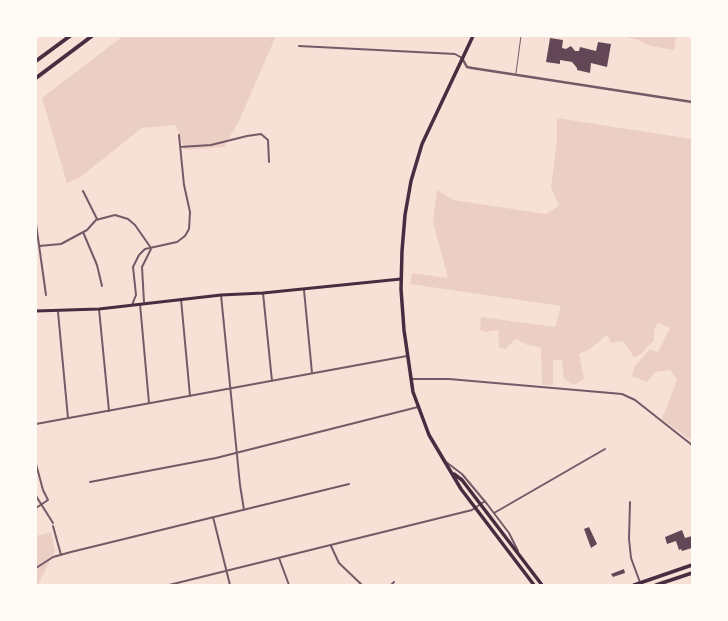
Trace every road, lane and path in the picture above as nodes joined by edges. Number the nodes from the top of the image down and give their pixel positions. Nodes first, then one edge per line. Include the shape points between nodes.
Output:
1 (70, 36) edge
2 (92, 36) edge
3 (473, 36) edge
4 (521, 36) edge
5 (299, 46) dead end
6 (462, 58) junction
7 (36, 61) edge
8 (516, 75) junction
9 (36, 78) edge
10 (692, 102) edge
11 (179, 135) dead end
12 (180, 147) junction
13 (270, 162) dead end
14 (83, 190) dead end
15 (97, 219) junction
16 (36, 224) edge
17 (83, 232) junction
18 (39, 246) junction
19 (152, 248) junction
20 (401, 279) junction
21 (102, 286) dead end
22 (304, 290) junction
23 (263, 293) junction
24 (46, 295) dead end
25 (221, 295) junction
26 (181, 299) junction
27 (144, 302) junction
28 (140, 303) junction
29 (132, 305) junction
30 (99, 309) junction
31 (36, 311) edge
32 (58, 312) junction
33 (407, 356) junction
34 (312, 373) junction
35 (411, 379) junction
36 (272, 380) junction
37 (230, 388) junction
38 (190, 396) junction
39 (149, 403) junction
40 (418, 407) junction
41 (109, 411) junction
42 (68, 418) junction
43 (36, 424) edge
44 (692, 445) edge
45 (605, 450) dead end
46 (237, 453) junction
47 (444, 460) junction
48 (36, 464) edge
49 (454, 474) junction
50 (90, 482) dead end
51 (349, 484) dead end
52 (36, 496) edge
53 (485, 501) junction
54 (630, 502) dead end
55 (41, 505) junction
56 (480, 505) junction
57 (36, 508) edge
58 (476, 509) junction
59 (244, 510) junction
60 (494, 513) junction
61 (213, 517) junction
62 (331, 546) junction
63 (60, 555) junction
64 (519, 556) junction
65 (279, 558) junction
66 (692, 565) edge
67 (36, 568) edge
68 (226, 571) junction
69 (692, 574) edge
70 (394, 582) dead end
71 (640, 584) edge
72 (169, 585) edge
73 (230, 585) edge
74 (288, 585) edge
75 (362, 585) edge
76 (391, 585) edge
77 (534, 585) edge
78 (542, 585) edge
79 (634, 585) edge
80 (656, 585) edge

1 - 7 highway
2 - 9 highway
3 - 6 main road
4 - 8 lane
5 - 6 street via 455,54
6 - 8 street via 468,67
6 - 20 main road via 422,144 413,175 405,215
8 - 10 street
11 - 12 street
12 - 13 street via 210,145 261,134 268,140
12 - 19 street via 190,212 189,229 177,242
14 - 15 street
15 - 17 street
15 - 19 street via 115,215 128,219
16 - 18 street
17 - 18 street via 61,244
17 - 21 street via 97,265
18 - 24 street
19 - 27 street via 142,267
19 - 29 street via 143,251 134,264 136,295
20 - 22 main road
20 - 33 main road
22 - 23 main road
22 - 34 street
23 - 25 main road
23 - 36 street
25 - 26 main road
25 - 37 street
26 - 27 main road
26 - 38 street
27 - 28 main road
28 - 29 main road
28 - 39 street
29 - 30 main road
30 - 32 main road
30 - 41 street
31 - 32 main road
32 - 42 street
33 - 34 street
33 - 35 main road
34 - 36 street
35 - 40 main road
35 - 44 street via 449,379 622,394 635,400
36 - 37 street
37 - 38 street
37 - 46 street
38 - 39 street
39 - 41 street
40 - 46 street
40 - 47 main road via 429,435
41 - 42 street
42 - 43 street
45 - 60 street
46 - 50 street
46 - 59 street
47 - 49 main road
47 - 53 street via 462,474
48 - 55 street via 48,500
49 - 56 main road via 462,480
49 - 58 main road
51 - 59 street
52 - 55 street
53 - 56 street
53 - 60 street
54 - 71 street via 629,539
55 - 57 street
55 - 63 street via 53,525
56 - 58 street
56 - 64 main road
58 - 62 street
58 - 77 main road
59 - 61 street
60 - 64 street via 512,538
61 - 63 street
61 - 68 street
62 - 65 street
62 - 75 street via 339,563
63 - 67 street
64 - 78 main road
65 - 68 street
65 - 74 street
66 - 71 main road
68 - 72 street
68 - 73 street
69 - 80 main road
70 - 76 street
71 - 79 main road

